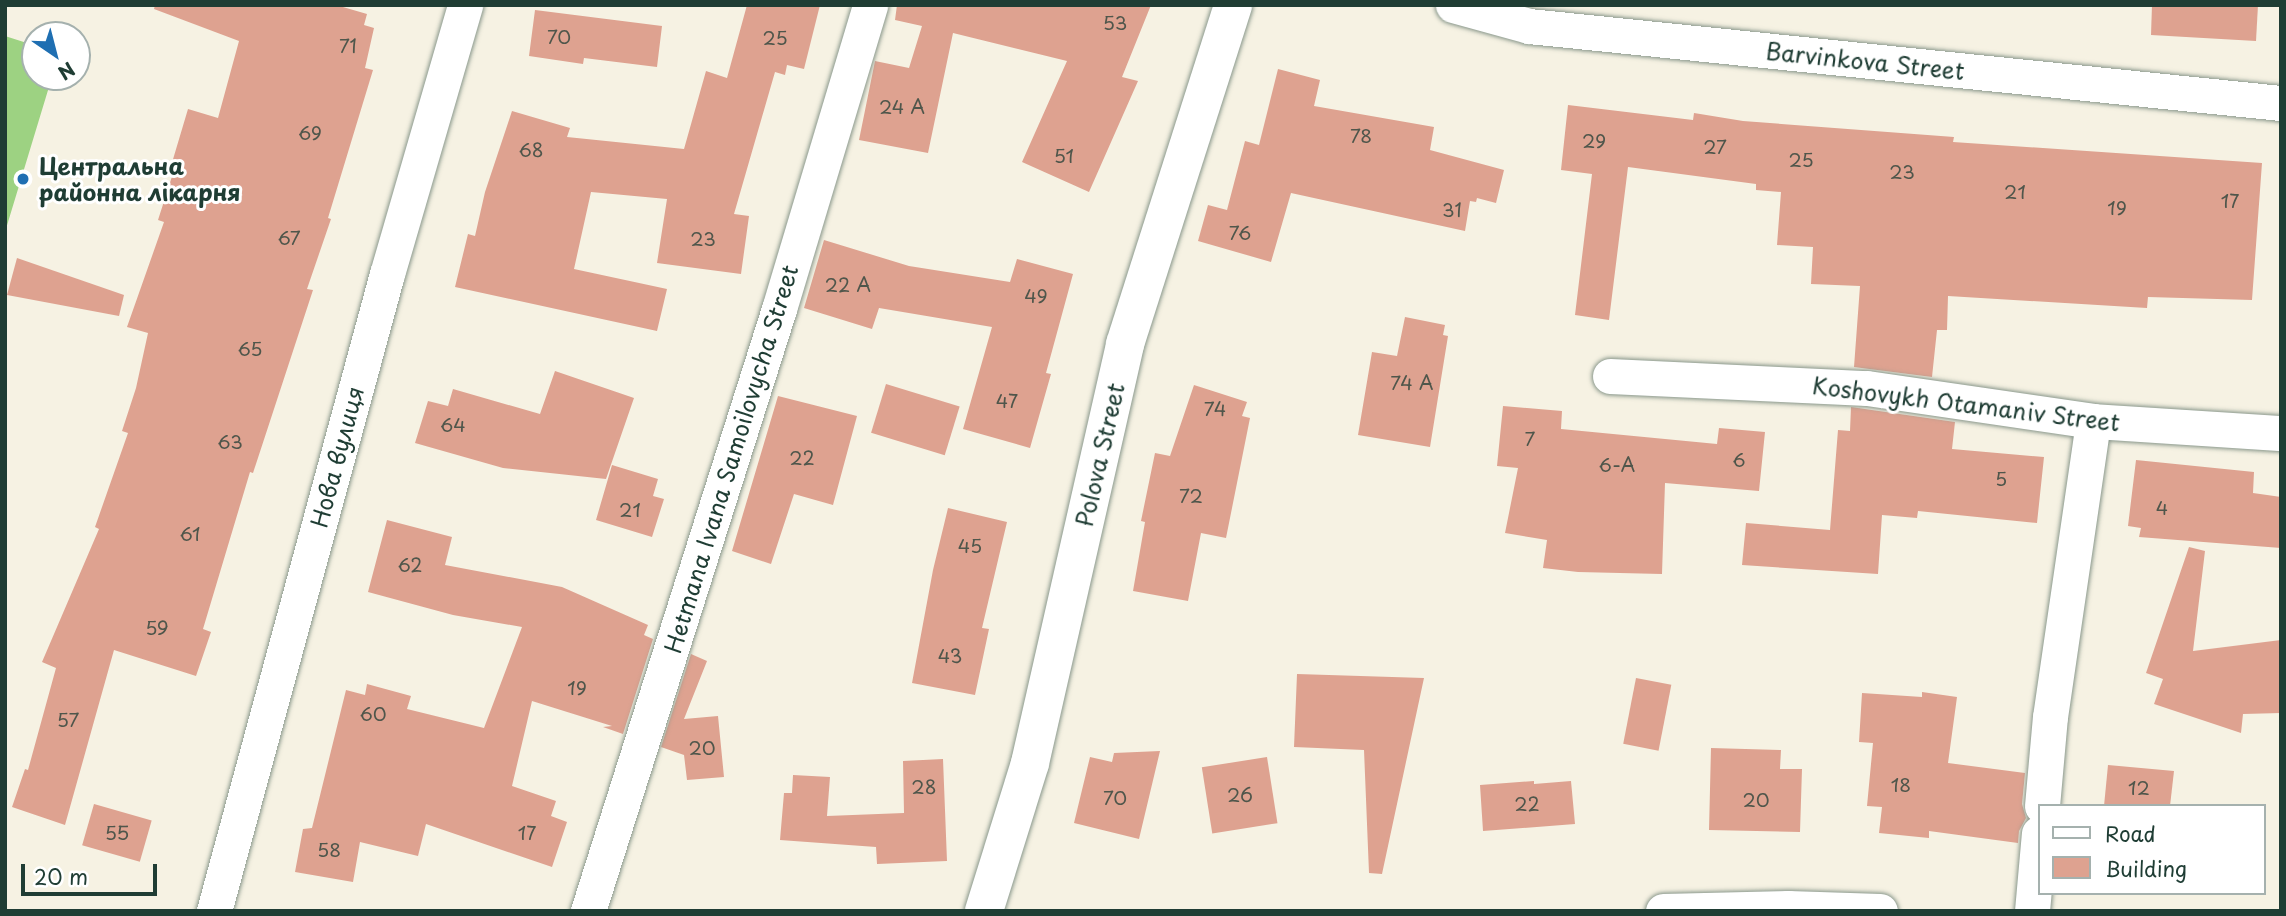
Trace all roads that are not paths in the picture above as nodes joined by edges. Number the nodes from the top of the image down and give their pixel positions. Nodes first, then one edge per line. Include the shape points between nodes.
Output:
1 (465, 5) edge
2 (870, 5) edge
3 (1233, 5) edge
4 (1453, 5) edge
5 (2281, 103) edge
6 (1609, 376) dead end
7 (2093, 421) junction
8 (2281, 433) edge
9 (2042, 804) edge
10 (2038, 845) edge
11 (214, 911) edge
12 (588, 911) edge
13 (985, 911) edge
14 (1663, 911) edge
15 (1880, 911) edge
16 (2032, 911) edge

1 - 11 street, Нова вулиця
2 - 12 street, Hetmana Ivana Samoilovycha Street via 775,322
3 - 13 street, Polova Street via 1125,344 1030,763
4 - 5 street, Barvinkova Street via 1529,26
6 - 7 street, Koshovykh Otamaniv Street via 1867,388
7 - 8 street, Koshovykh Otamaniv Street
7 - 9 street via 2050,717
10 - 16 street
14 - 15 street

